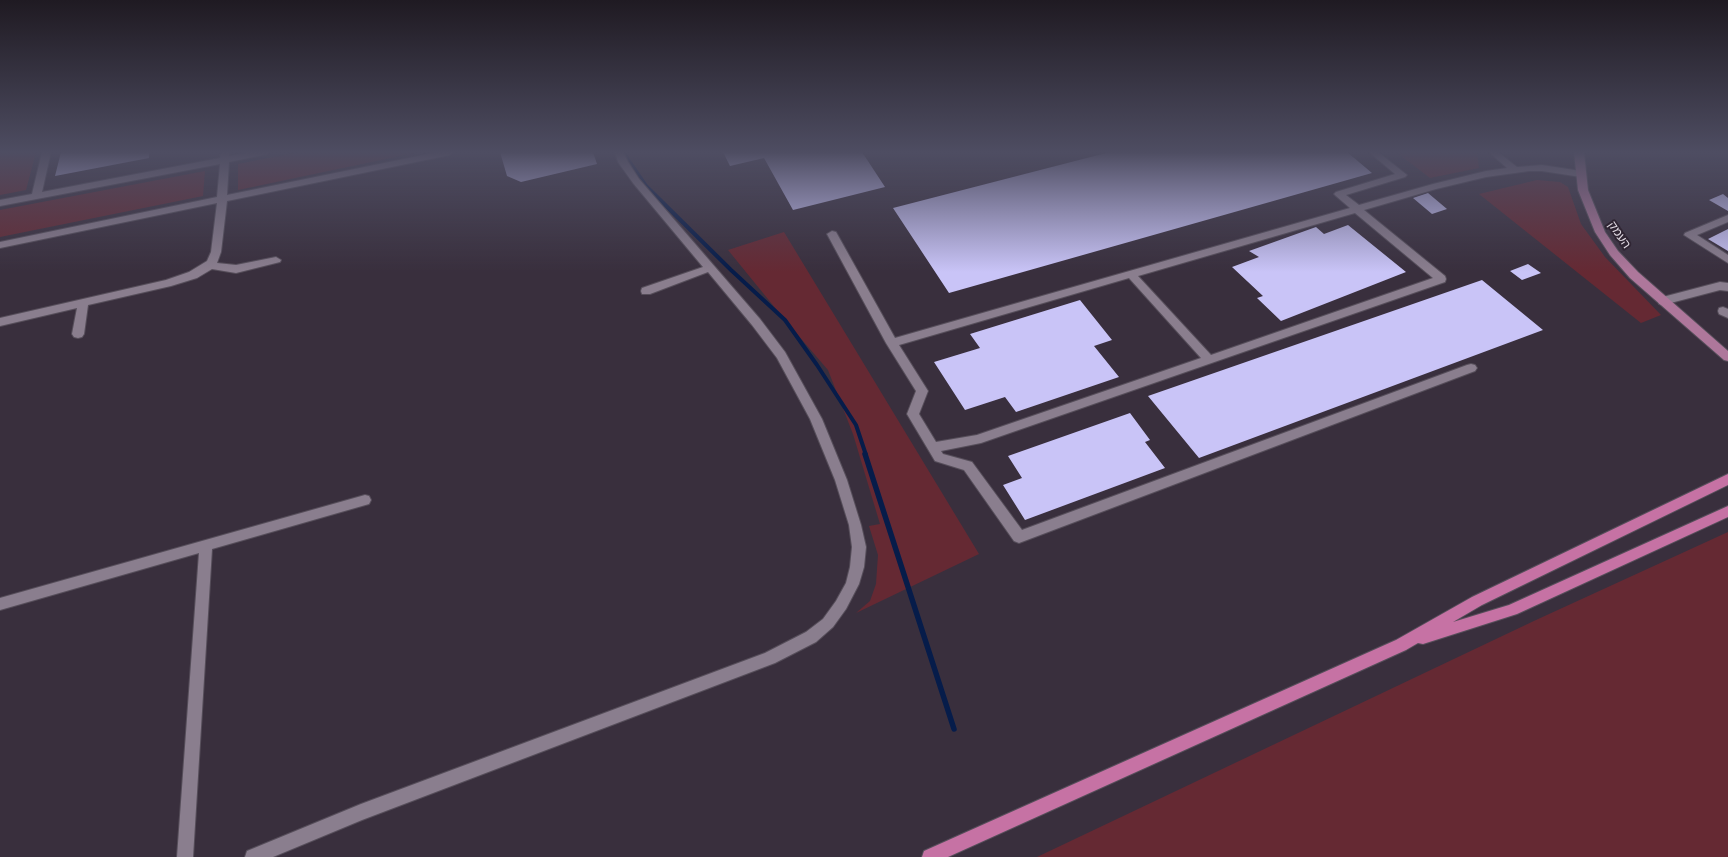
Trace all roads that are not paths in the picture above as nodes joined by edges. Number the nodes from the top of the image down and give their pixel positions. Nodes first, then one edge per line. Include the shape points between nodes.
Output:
1 (37, 192) edge
2 (55, 192) edge
3 (222, 192) edge
4 (256, 192) edge
5 (645, 192) edge
6 (1346, 192) edge
7 (1416, 192) edge
8 (1584, 192) edge
9 (36, 196) junction
10 (222, 199) junction
11 (0, 203) edge
12 (1358, 209) junction
13 (1728, 218) edge
14 (832, 234) dead end
15 (0, 245) edge
16 (276, 260) dead end
17 (1728, 260) edge
18 (209, 265) junction
19 (710, 268) junction
20 (1131, 274) junction
21 (1728, 287) edge
22 (646, 291) dead end
23 (1662, 301) junction
24 (83, 303) junction
25 (1675, 312) junction
26 (0, 322) edge
27 (78, 334) dead end
28 (892, 343) junction
29 (1728, 350) edge
30 (1728, 358) edge
31 (1209, 360) junction
32 (1471, 368) dead end
33 (933, 447) junction
34 (1728, 479) edge
35 (365, 500) dead end
36 (1728, 511) edge
37 (206, 545) junction
38 (0, 604) edge
39 (1401, 645) junction
40 (185, 857) edge
41 (253, 857) edge
42 (930, 857) edge

1 - 9 street
2 - 9 street
3 - 10 street
4 - 10 street
5 - 19 street
6 - 12 street via 1339,194
7 - 12 street
8 - 23 main road, העמק via 1600,232 1614,253
9 - 11 street
10 - 15 street
10 - 18 street via 216,252
12 - 20 street
12 - 31 street via 1441,279
13 - 17 street via 1689,235
14 - 28 street
16 - 18 street via 236,269
18 - 24 street via 182,279
19 - 22 street
19 - 41 street via 781,356 816,418 841,480 859,547 852,584 828,623 811,637 770,658 354,815
20 - 28 street
20 - 31 street
21 - 23 street via 1720,286
23 - 25 main road, העמק
24 - 26 street
24 - 27 street
25 - 29 main road, העמק
25 - 30 main road, העמק
28 - 33 street via 922,391 913,414
31 - 33 street via 977,440
32 - 33 street via 1019,537 968,466 939,458
34 - 39 highway via 1477,601
35 - 37 street
36 - 39 highway via 1512,610
37 - 38 street
37 - 40 street
39 - 42 highway

